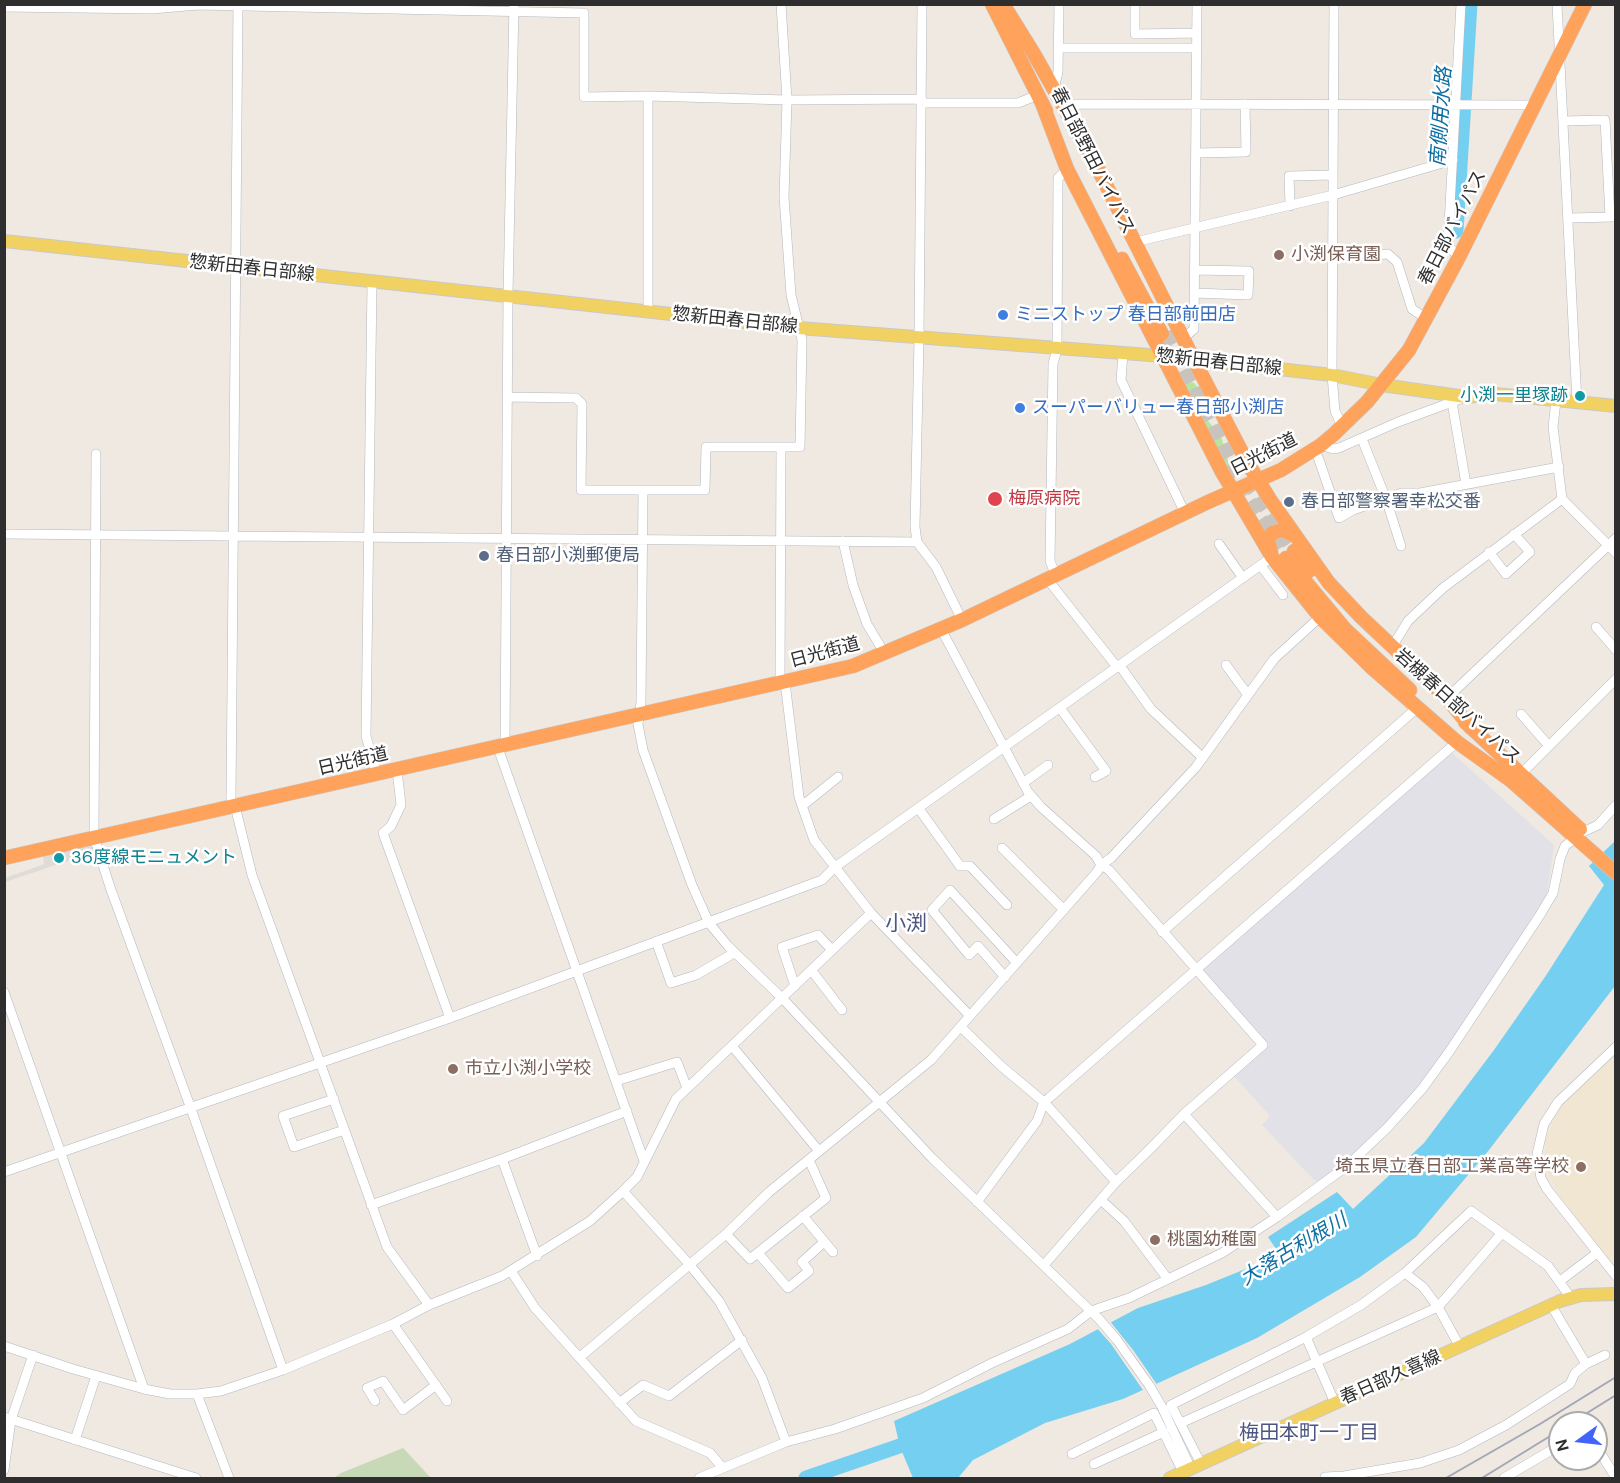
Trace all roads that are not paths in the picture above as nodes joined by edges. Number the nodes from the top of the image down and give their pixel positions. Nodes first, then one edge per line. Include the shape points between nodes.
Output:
1 (781, 4) edge
2 (922, 4) edge
3 (992, 4) edge
4 (1003, 4) edge
5 (1059, 4) edge
6 (1135, 4) edge
7 (1197, 4) edge
8 (1334, 4) edge
9 (1461, 4) edge
10 (1557, 4) edge
11 (1585, 4) edge
12 (238, 5) edge
13 (33, 6) edge
14 (4, 7) edge
15 (440, 8) edge
16 (514, 8) edge
17 (1196, 33) junction
18 (1058, 48) junction
19 (1197, 48) junction
20 (1559, 55) junction
21 (1054, 89) junction
22 (648, 96) junction
23 (1040, 99) junction
24 (787, 100) junction
25 (922, 101) junction
26 (1196, 104) junction
27 (1245, 104) junction
28 (1461, 104) junction
29 (1333, 105) junction
30 (1534, 105) junction
31 (1064, 108) junction
32 (1563, 121) junction
33 (1196, 153) junction
34 (1453, 160) junction
35 (1066, 169) junction
36 (1333, 175) junction
37 (1333, 195) junction
38 (1290, 206) junction
39 (1613, 217) edge
40 (1569, 218) junction
41 (1196, 229) junction
42 (4, 241) edge
43 (1135, 242) junction
44 (1332, 252) junction
45 (1459, 257) junction
46 (235, 267) junction
47 (1195, 270) junction
48 (372, 282) junction
49 (1195, 293) junction
50 (508, 295) junction
51 (648, 312) junction
52 (1427, 319) junction
53 (799, 328) junction
54 (920, 338) junction
55 (1184, 338) junction
56 (1057, 349) junction
57 (1123, 353) junction
58 (1161, 356) junction
59 (1194, 360) junction
60 (1332, 375) junction
61 (1382, 386) junction
62 (507, 397) junction
63 (1466, 397) junction
64 (1556, 401) junction
65 (1452, 402) junction
66 (1577, 403) junction
67 (1616, 406) edge
68 (1342, 426) junction
69 (1362, 439) junction
70 (781, 447) junction
71 (1317, 447) junction
72 (96, 454) dead end
73 (1558, 468) junction
74 (1258, 480) junction
75 (1466, 484) junction
76 (643, 491) junction
77 (1233, 491) junction
78 (1386, 499) junction
79 (1562, 499) junction
80 (1185, 513) junction
81 (4, 534) edge
82 (233, 534) junction
83 (1514, 534) junction
84 (96, 535) junction
85 (368, 537) junction
86 (1616, 538) edge
87 (506, 539) junction
88 (642, 541) junction
89 (779, 541) junction
90 (843, 541) junction
91 (917, 542) junction
92 (1219, 544) dead end
93 (1608, 545) junction
94 (1401, 546) dead end
95 (1287, 551) junction
96 (1489, 552) junction
97 (1616, 553) edge
98 (1261, 566) junction
99 (1052, 578) junction
100 (1243, 578) junction
101 (1282, 595) dead end
102 (1320, 617) junction
103 (962, 620) junction
104 (1596, 627) dead end
105 (941, 629) junction
106 (1392, 647) junction
107 (1616, 650) edge
108 (885, 654) junction
109 (1226, 665) dead end
110 (1118, 667) junction
111 (1616, 678) edge
112 (782, 683) junction
113 (1248, 695) junction
114 (1447, 698) junction
115 (1060, 708) junction
116 (1418, 708) junction
117 (1521, 714) dead end
118 (638, 715) junction
119 (1471, 728) junction
120 (1457, 742) junction
121 (1549, 746) junction
122 (502, 747) junction
123 (1004, 748) junction
124 (1203, 758) junction
125 (1048, 765) dead end
126 (397, 770) junction
127 (377, 775) junction
128 (838, 777) dead end
129 (1095, 777) dead end
130 (1517, 778) junction
131 (1023, 783) junction
132 (1031, 796) junction
133 (235, 806) junction
134 (802, 806) junction
135 (1616, 806) edge
136 (919, 809) junction
137 (994, 819) dead end
138 (1579, 835) junction
139 (94, 837) junction
140 (1002, 848) dead end
141 (1594, 848) junction
142 (4, 858) edge
143 (1616, 861) edge
144 (1101, 865) junction
145 (835, 867) junction
146 (1616, 873) edge
147 (1007, 905) dead end
148 (1064, 910) junction
149 (871, 913) junction
150 (709, 923) junction
151 (1162, 932) junction
152 (656, 941) junction
153 (831, 949) junction
154 (734, 953) junction
155 (1017, 963) junction
156 (1196, 968) junction
157 (577, 970) junction
158 (812, 971) junction
159 (1005, 977) junction
160 (795, 986) junction
161 (4, 992) edge
162 (782, 998) junction
163 (842, 1010) dead end
164 (970, 1016) junction
165 (450, 1018) junction
166 (961, 1027) junction
167 (732, 1046) junction
168 (1616, 1047) edge
169 (321, 1064) junction
170 (616, 1082) junction
171 (687, 1088) junction
172 (334, 1099) junction
173 (879, 1102) junction
174 (1044, 1102) junction
175 (190, 1106) junction
176 (627, 1111) junction
177 (1184, 1114) junction
178 (344, 1130) junction
179 (819, 1151) junction
180 (61, 1153) junction
181 (502, 1159) junction
182 (809, 1160) junction
183 (644, 1161) junction
184 (4, 1172) edge
185 (1116, 1182) junction
186 (623, 1191) junction
187 (1101, 1200) junction
188 (976, 1202) junction
189 (371, 1205) junction
190 (803, 1216) junction
191 (1277, 1217) junction
192 (1502, 1233) junction
193 (726, 1234) junction
194 (824, 1242) junction
195 (833, 1252) dead end
196 (758, 1253) junction
197 (1597, 1253) junction
198 (537, 1256) junction
199 (689, 1264) junction
200 (1044, 1265) junction
201 (511, 1272) junction
202 (1405, 1273) junction
203 (1616, 1276) edge
204 (1167, 1278) junction
205 (1560, 1281) junction
206 (1616, 1294) edge
207 (1570, 1298) junction
208 (429, 1305) junction
209 (1551, 1305) junction
210 (1438, 1307) junction
211 (1091, 1311) junction
212 (393, 1324) junction
213 (1306, 1337) junction
214 (742, 1340) junction
215 (4, 1346) edge
216 (1460, 1347) junction
217 (33, 1355) junction
218 (1605, 1355) dead end
219 (580, 1357) junction
220 (1317, 1362) junction
221 (1586, 1364) junction
222 (283, 1370) junction
223 (96, 1376) junction
224 (436, 1385) junction
225 (144, 1389) junction
226 (197, 1394) junction
227 (375, 1401) dead end
228 (447, 1401) dead end
229 (619, 1403) junction
230 (1335, 1403) junction
231 (8, 1418) edge
232 (1181, 1424) junction
233 (1164, 1432) junction
234 (75, 1440) junction
235 (786, 1443) junction
236 (1548, 1452) edge
237 (1072, 1454) dead end
238 (1094, 1464) dead end
239 (722, 1467) junction
240 (1192, 1468) junction
241 (4, 1470) edge
242 (180, 1476) edge
243 (1325, 1477) dead end
244 (196, 1479) edge
245 (229, 1479) edge
246 (699, 1479) edge
247 (1170, 1479) edge
248 (1504, 1479) edge

1 - 24 street
2 - 25 street
3 - 23 highway, 春日部野田バイパス
4 - 21 highway
4 - 23 highway, 春日部野田バイパス via 1166,332
5 - 18 street
6 - 17 street via 1135,34
7 - 17 street
8 - 29 street
9 - 28 street
10 - 20 street
11 - 20 highway, 春日部バイパス
12 - 13 street via 152,9
12 - 15 street
12 - 46 street
13 - 14 street
15 - 16 street
16 - 22 street via 584,13 584,97
16 - 50 street
17 - 19 street
18 - 19 street
18 - 21 street
19 - 26 street
20 - 30 highway, 春日部バイパス
20 - 32 street
21 - 31 highway
22 - 24 street
22 - 51 street
23 - 25 street via 1018,103
23 - 35 highway
24 - 25 street
24 - 53 street via 784,197 791,295
25 - 54 street
26 - 27 street
26 - 31 street via 1074,104
26 - 33 street
27 - 29 street
27 - 33 street via 1246,152
28 - 29 street
28 - 30 street
28 - 34 street
29 - 36 street
30 - 45 highway, 春日部バイパス
31 - 43 highway
32 - 39 street via 1605,120
32 - 40 street
33 - 41 street
34 - 37 street
34 - 45 street via 1448,243
35 - 56 street via 1058,178
35 - 58 highway
36 - 37 street
36 - 38 street via 1289,176
37 - 38 street
37 - 44 street
38 - 41 street
39 - 40 street
40 - 66 street
41 - 43 street
41 - 47 street
42 - 46 main road, 惣新田春日部線
43 - 55 highway
44 - 52 street via 1388,254 1397,262 1412,309
44 - 60 street
45 - 52 highway, 春日部バイパス
46 - 48 main road, 惣新田春日部線
46 - 82 street
47 - 49 street
47 - 49 street via 1249,271 1248,295
48 - 50 main road, 惣新田春日部線
48 - 85 street
49 - 55 street via 1194,329
50 - 51 main road, 惣新田春日部線
50 - 62 street
51 - 53 main road, 惣新田春日部線
52 - 61 highway, 春日部バイパス
53 - 54 main road, 惣新田春日部線
53 - 70 street via 800,447
54 - 56 main road, 惣新田春日部線
54 - 91 street
55 - 59 highway
56 - 57 main road, 惣新田春日部線
56 - 99 street via 1053,364
57 - 58 main road, 惣新田春日部線
57 - 80 street via 1121,380
58 - 59 main road, 惣新田春日部線
58 - 77 highway
59 - 60 main road, 惣新田春日部線
59 - 74 highway
60 - 61 main road, 惣新田春日部線
60 - 68 street via 1335,411
61 - 63 main road, 惣新田春日部線
61 - 68 highway, 春日部バイパス
62 - 76 street via 576,398 582,404 581,490
62 - 87 street
63 - 64 main road, 日光街道 via 1495,394
63 - 65 street, 日光街道
64 - 66 main road, 日光街道
64 - 73 street via 1553,427
65 - 69 street, 日光街道
65 - 75 street
66 - 67 main road, 日光街道
68 - 71 highway, 春日部バイパス
69 - 71 street, 日光街道 via 1334,449
69 - 78 street
70 - 76 street via 706,447 705,490
70 - 89 street
71 - 74 highway, 日光街道
71 - 78 street via 1339,518
72 - 84 street
73 - 75 street
73 - 79 street
74 - 77 highway, 日光街道
74 - 95 highway
75 - 78 street
76 - 88 street
77 - 80 highway, 日光街道
77 - 95 highway
78 - 94 street
79 - 83 street
79 - 93 street
80 - 99 highway, 日光街道
81 - 84 street
82 - 84 street
82 - 85 street
82 - 133 street via 231,800
83 - 96 street
83 - 96 street via 1530,552 1506,574
84 - 139 street
85 - 87 street
85 - 127 street via 366,736
86 - 93 street
87 - 88 street
87 - 122 street
88 - 89 street
88 - 118 street
89 - 90 street
89 - 112 street
90 - 91 street
90 - 108 street via 867,624
91 - 103 street via 936,567
92 - 100 street
93 - 97 street
93 - 114 street
95 - 98 street
95 - 102 highway
95 - 106 highway via 1329,583
95 - 119 highway, 岩槻春日部バイパス via 1381,650
95 - 130 highway, 岩槻春日部バイパス via 1345,629
96 - 106 street via 1408,621
98 - 100 street
98 - 101 street
99 - 103 highway, 日光街道
99 - 110 street
100 - 110 street
102 - 113 street via 1275,659
102 - 116 highway
103 - 105 highway, 日光街道
104 - 107 street
105 - 108 highway, 日光街道
105 - 123 street
106 - 114 highway
108 - 112 highway, 日光街道
109 - 113 street
110 - 115 street
110 - 124 street via 1151,709
111 - 121 street
112 - 118 highway, 日光街道
112 - 134 street
113 - 124 street
114 - 119 highway
115 - 123 street
115 - 129 street via 1106,771
116 - 120 highway
116 - 151 street
117 - 121 street
118 - 122 highway, 日光街道
118 - 150 street via 643,750
119 - 130 highway, 岩槻春日部バイパス
120 - 130 highway
120 - 156 street
121 - 130 street
122 - 126 highway, 日光街道
122 - 157 street
123 - 131 street
123 - 136 street
124 - 144 street
125 - 131 street
126 - 127 highway, 日光街道
126 - 165 street via 401,806 383,834
127 - 133 highway, 日光街道
128 - 134 street
130 - 138 highway, 岩槻春日部バイパス
131 - 132 street
132 - 137 street
132 - 144 street
133 - 139 highway, 日光街道
133 - 169 street via 252,875
134 - 145 street via 814,840
135 - 138 street via 1598,825
136 - 145 street
136 - 147 street via 960,866 970,866
138 - 141 highway, 岩槻春日部バイパス
138 - 191 street via 1565,846 1553,893 1540,915 1422,1089 1347,1166
139 - 142 highway, 日光街道
139 - 175 street
140 - 148 street
141 - 143 highway, 岩槻春日部バイパス
141 - 146 highway, 岩槻春日部バイパス
144 - 148 street
144 - 151 street
145 - 149 street
145 - 150 street via 822,880
148 - 155 street
149 - 153 street
149 - 164 street
150 - 152 street
150 - 154 street
151 - 156 street
152 - 154 street via 671,983 696,975
152 - 157 street
153 - 158 street
153 - 160 street via 818,935 782,947
154 - 162 street
155 - 159 street
155 - 159 street via 950,890 932,910 969,954 978,946
156 - 174 street
156 - 177 street via 1263,1045
157 - 165 street
157 - 170 street
158 - 160 street
158 - 163 street
159 - 164 street
160 - 162 street
161 - 180 street
162 - 167 street
162 - 173 street
164 - 166 street
165 - 169 street
166 - 173 street via 931,1060
166 - 174 street
167 - 171 street
167 - 179 street
168 - 197 street via 1558,1102 1544,1124 1537,1154 1547,1189
169 - 172 street
169 - 175 street
170 - 171 street via 677,1062
170 - 176 street
171 - 183 street via 676,1099
172 - 178 street
172 - 178 street via 283,1116 294,1147
173 - 179 street
173 - 188 street
174 - 185 street
174 - 188 street via 1037,1121
175 - 180 street
175 - 222 street
176 - 181 street
176 - 183 street
177 - 185 street
177 - 191 street
178 - 189 street
179 - 182 street
180 - 184 street
180 - 225 street
181 - 189 street
181 - 198 street
182 - 190 street via 826,1198
182 - 193 street
183 - 186 street via 637,1177
185 - 187 street
186 - 198 street via 590,1221
186 - 199 street
187 - 200 street
187 - 204 street via 1124,1221
188 - 200 street
189 - 208 street via 387,1247
190 - 194 street
190 - 196 street
191 - 204 street via 1222,1253
192 - 202 street via 1471,1211
192 - 205 street via 1548,1266
192 - 210 street
193 - 196 street via 750,1259
193 - 199 street
194 - 195 street
194 - 196 street via 802,1262 809,1271 788,1288
197 - 203 street
197 - 205 street
198 - 201 street
199 - 214 street via 719,1301
199 - 219 street
200 - 211 street
201 - 208 street
201 - 219 street via 536,1308
202 - 210 street via 1423,1287
202 - 213 street
204 - 211 street via 1129,1298
205 - 207 street
206 - 207 main road, 春日部久喜線
207 - 209 main road, 春日部久喜線
208 - 212 street
209 - 216 main road, 春日部久喜線
209 - 221 street
210 - 216 street
210 - 220 street
211 - 235 street via 1068,1329 923,1398
211 - 240 street via 1149,1385
212 - 222 street
212 - 224 street
213 - 220 street
213 - 232 street via 1171,1405
214 - 229 street via 669,1396 643,1385
214 - 235 street via 762,1378
215 - 217 street
216 - 230 main road, 春日部久喜線
217 - 223 street
217 - 231 street
218 - 221 street
219 - 229 street
220 - 230 street
220 - 232 street
221 - 243 street via 1570,1384 1459,1450 1420,1463
222 - 226 street via 221,1391
223 - 225 street
223 - 234 street
224 - 227 street via 403,1410 383,1381 367,1388
224 - 228 street
225 - 226 street
226 - 245 street
229 - 239 street via 636,1421 710,1453
230 - 240 main road, 春日部久喜線
231 - 234 street
231 - 241 street
232 - 240 street
233 - 237 street via 1154,1413
233 - 238 street
233 - 240 street
234 - 242 street
235 - 239 street
236 - 248 street
239 - 246 street
240 - 247 main road, 春日部久喜線
242 - 244 street

